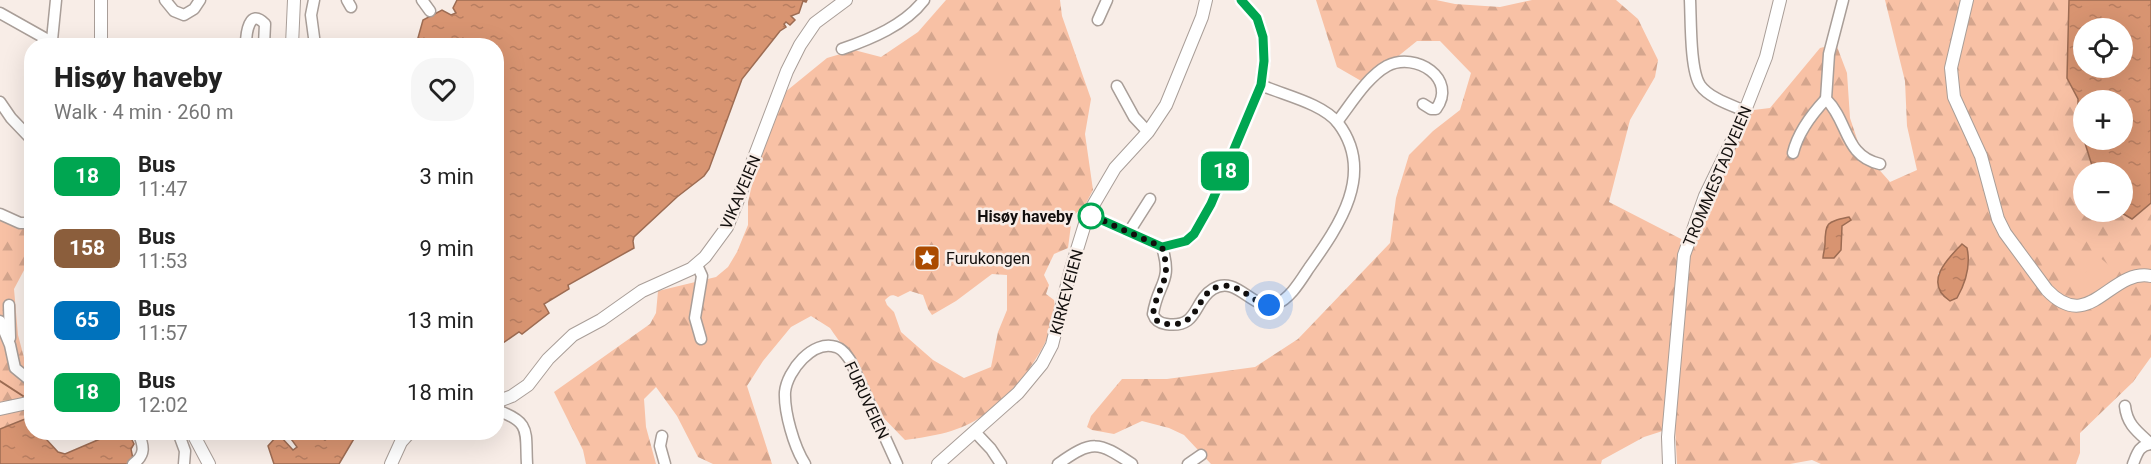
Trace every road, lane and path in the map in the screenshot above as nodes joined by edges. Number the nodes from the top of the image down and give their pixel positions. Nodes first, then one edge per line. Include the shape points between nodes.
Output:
1 (56, 0) edge
2 (101, 0) edge
3 (165, 0) edge
4 (200, 0) edge
5 (294, 0) edge
6 (314, 0) edge
7 (422, 0) edge
8 (846, 0) edge
9 (924, 0) edge
10 (1107, 0) edge
11 (1206, 0) edge
12 (1241, 0) edge
13 (1690, 0) edge
14 (1780, 0) edge
15 (1843, 0) edge
16 (1967, 0) edge
17 (430, 11) dead end
18 (0, 13) edge
19 (1098, 20) dead end
20 (46, 38) edge
21 (55, 38) edge
22 (101, 38) edge
23 (247, 38) edge
24 (264, 38) edge
25 (292, 38) edge
26 (314, 38) edge
27 (842, 49) dead end
28 (1261, 85) junction
29 (1117, 86) dead end
30 (1826, 99) junction
31 (0, 102) edge
32 (1423, 104) dead end
33 (1745, 111) junction
34 (1337, 122) junction
35 (24, 131) edge
36 (1148, 132) junction
37 (1793, 153) dead end
38 (1880, 164) dead end
39 (1150, 199) dead end
40 (0, 214) edge
41 (1088, 214) junction
42 (24, 224) edge
43 (1129, 232) junction
44 (1162, 247) junction
45 (697, 265) junction
46 (2151, 276) edge
47 (9, 305) dead end
48 (0, 321) edge
49 (700, 339) dead end
50 (10, 345) junction
51 (24, 375) edge
52 (504, 399) edge
53 (24, 404) edge
54 (2125, 406) dead end
55 (0, 408) edge
56 (504, 413) edge
57 (975, 432) junction
58 (662, 436) dead end
59 (141, 440) edge
60 (181, 440) edge
61 (196, 440) edge
62 (205, 440) edge
63 (403, 440) edge
64 (2151, 444) edge
65 (133, 464) edge
66 (184, 464) edge
67 (209, 464) edge
68 (216, 464) edge
69 (391, 464) edge
70 (527, 464) edge
71 (665, 464) edge
72 (805, 464) edge
73 (897, 464) edge
74 (938, 464) edge
75 (1000, 464) edge
76 (1058, 464) edge
77 (1132, 464) edge
78 (1669, 464) edge
79 (2133, 464) edge

1 - 21 street
2 - 22 main road
3 - 4 street via 174,11 184,15
5 - 25 main road
6 - 26 street via 311,15
7 - 17 street
8 - 45 main road, VIKAVEIEN via 816,23 800,45 727,227
9 - 27 street via 884,31
10 - 19 street
11 - 36 main road, KIRKEVEIEN via 1169,100
12 - 28 street via 1257,18 1263,37
13 - 33 street via 1699,84
14 - 33 main road, TROMMESTADVEIEN via 1766,57
15 - 30 street via 1829,54
16 - 46 main road via 1953,57 1952,89 1982,156 1993,207 2005,233 2047,290 2067,304 2092,302 2130,276
18 - 20 street
23 - 24 street via 248,27 255,19 265,24
28 - 34 street via 1311,104
28 - 44 street via 1216,193 1194,234 1186,241
29 - 36 street via 1134,117
30 - 37 street via 1796,139
30 - 38 street via 1836,108 1859,154
31 - 35 street
32 - 34 street via 1436,109 1440,104 1442,90 1438,79 1417,62 1397,62 1373,78
33 - 78 main road, TROMMESTADVEIEN via 1705,196 1684,255
34 - 44 street via 1353,159 1352,192 1323,249 1282,301 1261,304 1236,287 1224,286 1207,294 1187,321 1158,322 1153,314 1154,304 1167,272
36 - 41 main road, KIRKEVEIEN via 1115,168
39 - 43 street
40 - 42 street
41 - 43 street
41 - 57 main road, KIRKEVEIEN via 1048,354 1031,379
43 - 44 street
45 - 49 street via 702,276 695,318
45 - 52 main road, VIKAVEIEN via 642,291 573,335 528,385
47 - 50 street
48 - 50 street
50 - 51 street via 15,368
53 - 55 main road
54 - 64 street via 2129,423
56 - 70 street via 514,416 523,426
57 - 74 main road, KIRKEVEIEN
57 - 75 street
58 - 71 street via 660,446
59 - 65 street via 144,451
60 - 66 street
61 - 67 main road
62 - 68 main road
63 - 69 main road
64 - 79 street via 2139,449
72 - 73 street, FURUVEIEN via 790,426 785,393 788,380 806,356 821,347 834,346 850,360
76 - 77 street via 1080,449 1096,446 1111,450

